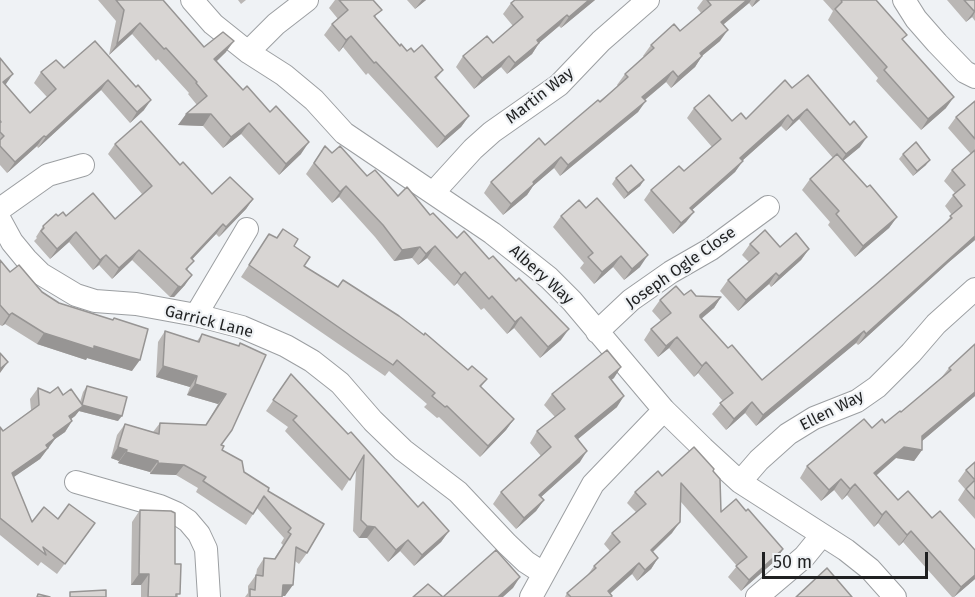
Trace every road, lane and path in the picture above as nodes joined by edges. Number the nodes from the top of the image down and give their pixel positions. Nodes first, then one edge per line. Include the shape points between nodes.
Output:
1 (192, 0) edge
2 (307, 0) edge
3 (648, 0) edge
4 (904, 0) edge
5 (248, 52) junction
6 (975, 77) edge
7 (83, 165) dead end
8 (433, 193) junction
9 (768, 207) dead end
10 (0, 209) edge
11 (0, 220) edge
12 (247, 229) dead end
13 (975, 289) edge
14 (196, 315) junction
15 (597, 332) junction
16 (664, 410) junction
17 (76, 482) dead end
18 (740, 482) junction
19 (822, 535) junction
20 (543, 573) junction
21 (209, 597) edge
22 (531, 597) edge
23 (757, 597) edge
24 (895, 597) edge

1 - 5 street, Albery Way via 213,24
2 - 5 street
3 - 8 street, Martin Way via 559,85 492,132
4 - 6 street via 936,43
5 - 8 street, Albery Way via 314,100 344,133
7 - 10 street via 48,175
8 - 15 street, Albery Way via 549,278
9 - 15 street, Joseph Ogle Close via 632,300
11 - 14 street, Garrick Lane via 33,267 76,295
12 - 14 street
13 - 18 street, Ellen Way via 877,387 788,434
14 - 20 street, Garrick Lane via 242,327 312,360 340,383 403,450 458,492 507,544
15 - 16 street, Albery Way
16 - 18 street, Albery Way
16 - 20 street via 594,484
17 - 21 street via 160,506 188,521 206,549
18 - 19 street, Albery Way
19 - 23 street via 804,557
19 - 24 street, Albery Way via 870,568
20 - 22 street

